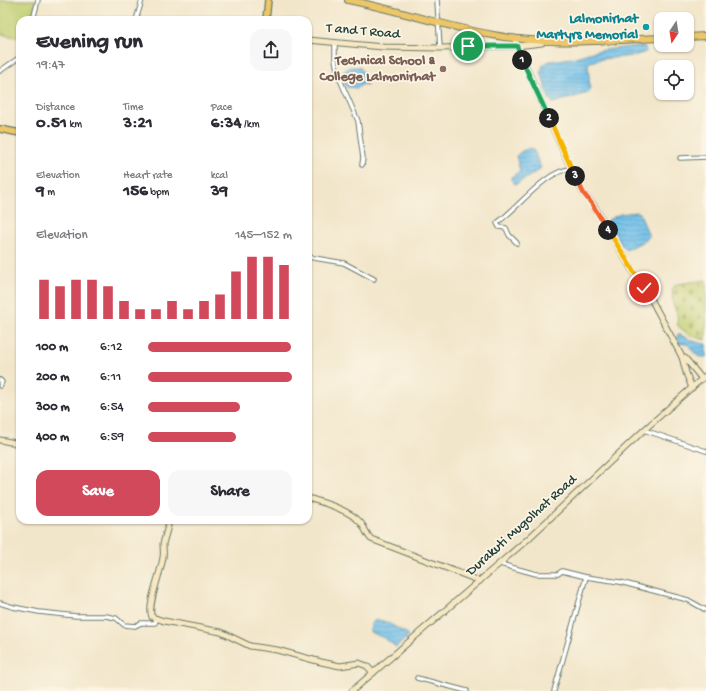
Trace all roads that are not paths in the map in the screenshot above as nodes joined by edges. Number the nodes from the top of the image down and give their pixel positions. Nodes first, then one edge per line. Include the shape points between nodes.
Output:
1 (38, 0) edge
2 (142, 0) edge
3 (268, 0) edge
4 (348, 0) edge
5 (355, 0) edge
6 (437, 0) edge
7 (374, 5) junction
8 (34, 16) edge
9 (137, 16) edge
10 (266, 16) edge
11 (437, 21) junction
12 (706, 36) edge
13 (694, 37) edge
14 (514, 38) junction
15 (654, 38) edge
16 (312, 40) edge
17 (550, 41) junction
18 (335, 42) junction
19 (517, 46) junction
20 (440, 48) junction
21 (16, 60) edge
22 (0, 71) edge
23 (0, 129) edge
24 (16, 132) edge
25 (706, 157) edge
26 (680, 158) dead end
27 (362, 165) dead end
28 (572, 169) junction
29 (518, 243) dead end
30 (312, 258) edge
31 (374, 279) dead end
32 (682, 357) junction
33 (704, 377) edge
34 (0, 380) edge
35 (0, 386) edge
36 (692, 388) junction
37 (644, 430) junction
38 (0, 440) edge
39 (16, 443) edge
40 (706, 451) edge
41 (312, 499) edge
42 (168, 524) edge
43 (500, 564) junction
44 (586, 577) junction
45 (480, 581) junction
46 (0, 603) edge
47 (706, 610) edge
48 (157, 618) junction
49 (373, 673) junction
50 (417, 678) dead end
51 (352, 691) edge
52 (467, 691) edge
53 (554, 691) edge

1 - 8 street
2 - 9 street
3 - 10 main road
4 - 7 highway
5 - 7 highway
6 - 11 street
7 - 11 highway
11 - 14 highway
11 - 20 street
12 - 13 highway
14 - 17 highway
14 - 19 main road
15 - 17 highway
16 - 18 main road, T and T Road
17 - 19 main road, T and T Road
18 - 20 main road, T and T Road via 383,48
18 - 27 street via 338,75 358,121 364,158
19 - 20 main road, T and T Road
19 - 28 main road
21 - 22 street
23 - 24 main road
25 - 26 street
28 - 29 street via 556,173 546,180 497,223 506,228 509,235
28 - 32 main road via 584,194 651,299
30 - 31 street via 344,263
32 - 33 main road
32 - 36 main road
33 - 36 main road, Durakuti Mugolhat Road
34 - 35 street
36 - 37 main road, Durakuti Mugolhat Road
37 - 40 street
37 - 43 main road, Durakuti Mugolhat Road
38 - 39 main road
41 - 45 main road via 351,515 361,523 370,538
42 - 48 main road via 150,614
43 - 44 street via 536,574 558,574 562,571
43 - 45 main road, Durakuti Mugolhat Road
44 - 47 street via 620,582 688,600
44 - 53 street
45 - 49 main road, Durakuti Mugolhat Road
46 - 48 street via 46,613 106,616 116,618 124,625 154,624
48 - 49 main road via 221,632 250,646 277,650 321,662 340,666 359,663 367,666
49 - 51 main road, Durakuti Mugolhat Road
50 - 52 street

